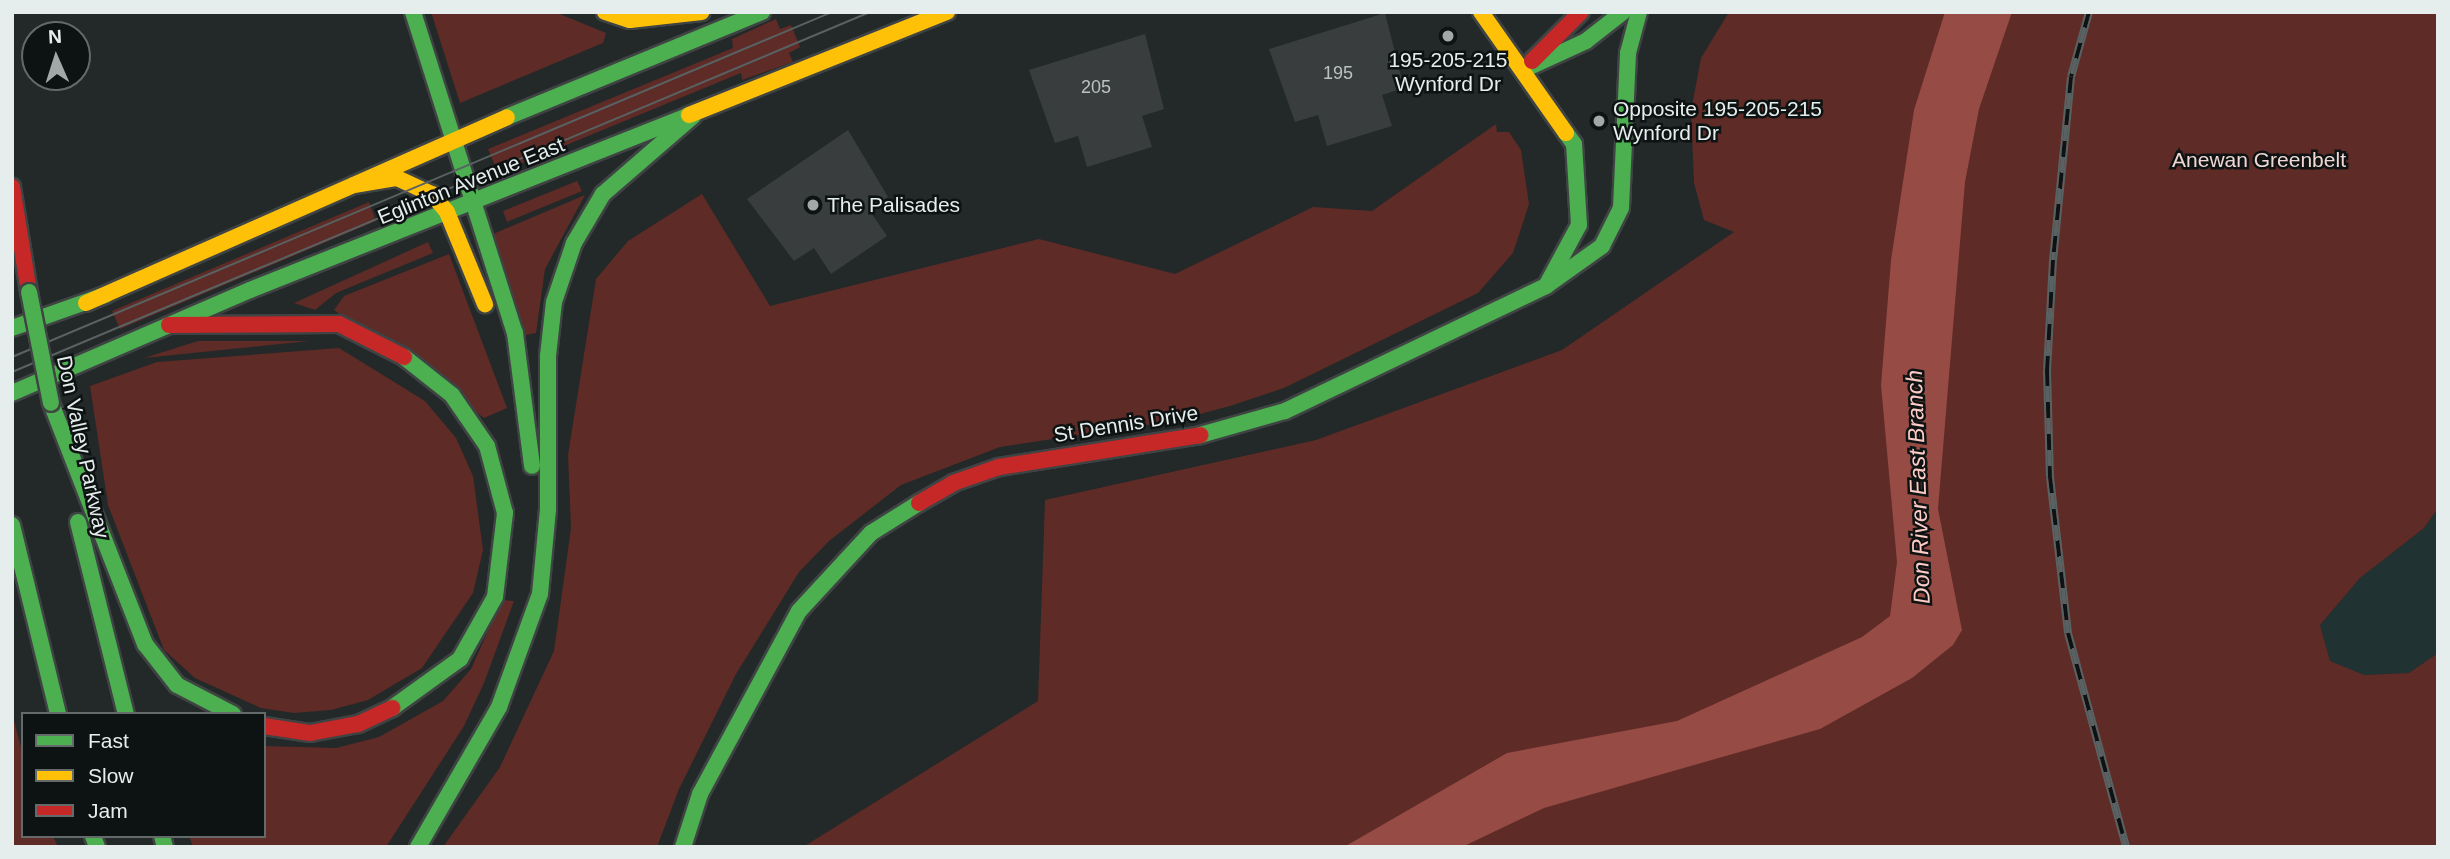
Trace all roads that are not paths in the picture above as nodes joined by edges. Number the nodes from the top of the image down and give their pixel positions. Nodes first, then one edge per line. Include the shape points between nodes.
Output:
1 (413, 12) edge
2 (605, 12) edge
3 (702, 12) edge
4 (762, 12) edge
5 (947, 12) edge
6 (1481, 12) edge
7 (1581, 12) edge
8 (1623, 12) edge
9 (1639, 12) edge
10 (1523, 70) junction
11 (692, 116) junction
12 (453, 140) junction
13 (354, 185) junction
14 (12, 187) edge
15 (474, 202) junction
16 (447, 212) junction
17 (1546, 286) junction
18 (169, 325) junction
19 (12, 330) edge
20 (516, 373) junction
21 (12, 393) edge
22 (51, 404) junction
23 (12, 525) edge
24 (525, 635) junction
25 (58, 712) edge
26 (126, 712) edge
27 (229, 712) edge
28 (266, 726) edge
29 (418, 847) edge
30 (683, 847) edge

1 - 12 main road
2 - 3 main road via 630,20
4 - 12 main road, Eglinton Avenue East
5 - 11 main road, Eglinton Avenue East
6 - 10 main road
7 - 10 main road
8 - 10 main road via 1586,41
9 - 17 main road, St Dennis Drive via 1628,53 1621,208 1602,246
10 - 17 main road via 1574,144 1579,225
11 - 15 main road, Eglinton Avenue East
11 - 24 main road via 603,194 574,243 554,302 548,356 548,509 540,594
12 - 13 main road, Eglinton Avenue East
12 - 15 main road
13 - 16 main road via 397,178 425,189
13 - 19 main road, Eglinton Avenue East via 105,295
14 - 22 main road, Don Valley Parkway, bridge
15 - 16 main road, Eglinton Avenue East
15 - 20 main road via 515,333
16 - 18 main road, Eglinton Avenue East
16 - 20 main road
17 - 30 main road, St Dennis Drive via 1285,411 1183,440 999,467 953,483 871,533 799,611 700,794
18 - 21 main road, Eglinton Avenue East
18 - 28 main road via 340,324 404,357 452,395 487,446 505,513 495,597 460,659 412,698 358,724 310,733
20 - 24 main road via 534,476
22 - 26 main road, Don Valley Parkway
22 - 27 main road via 145,643 177,685
23 - 25 main road
24 - 29 main road via 499,707

